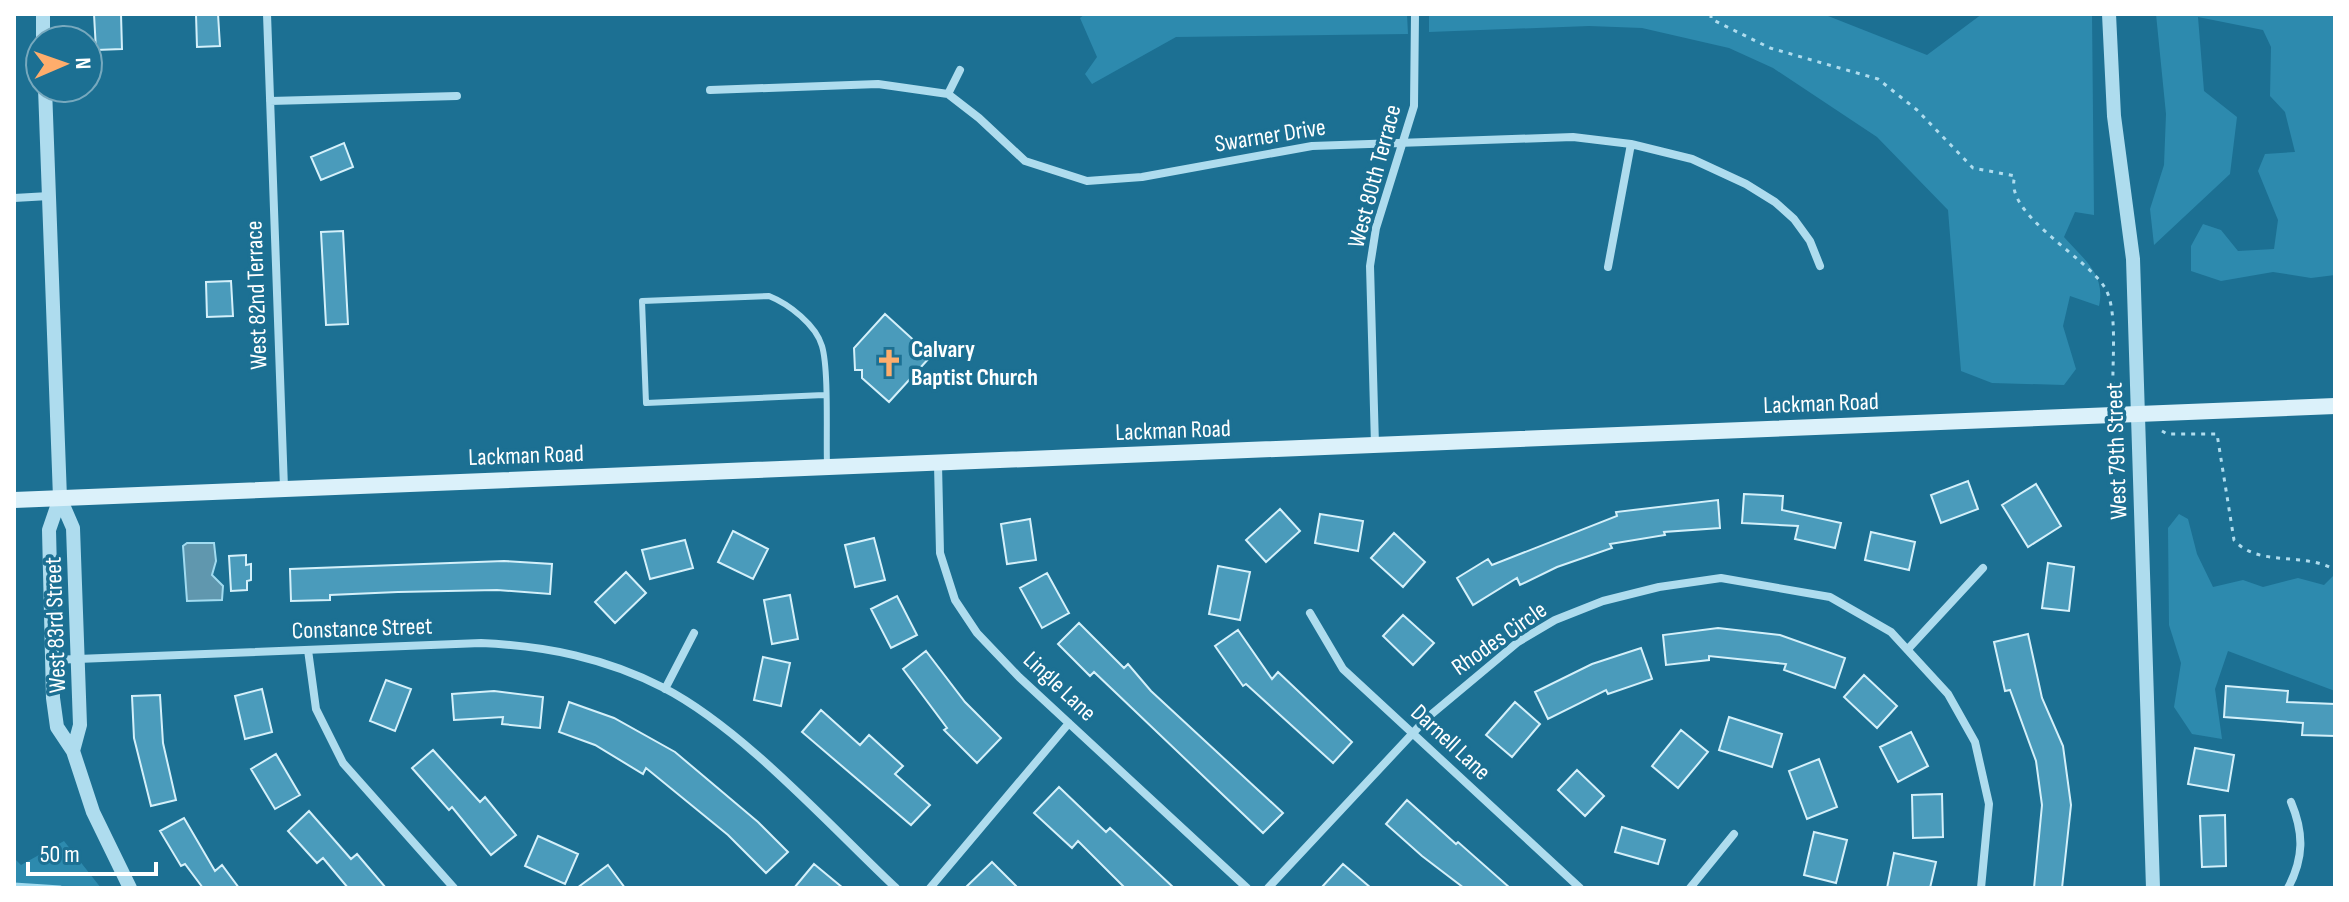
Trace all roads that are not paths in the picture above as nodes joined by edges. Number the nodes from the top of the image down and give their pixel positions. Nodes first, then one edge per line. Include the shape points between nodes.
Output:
1 (267, 14) edge
2 (1415, 14) edge
3 (2109, 14) edge
4 (960, 70) dead end
5 (710, 90) dead end
6 (948, 94) junction
7 (457, 96) dead end
8 (270, 101) junction
9 (46, 104) edge
10 (1403, 143) junction
11 (1631, 144) junction
12 (49, 196) junction
13 (14, 198) edge
14 (1820, 266) dead end
15 (1608, 267) dead end
16 (824, 395) junction
17 (2335, 406) edge
18 (2137, 414) junction
19 (1375, 445) junction
20 (938, 464) junction
21 (827, 468) junction
22 (284, 488) junction
23 (60, 498) junction
24 (14, 500) edge
25 (1983, 568) dead end
26 (1310, 613) dead end
27 (694, 633) dead end
28 (1908, 649) junction
29 (308, 650) junction
30 (78, 659) junction
31 (52, 660) junction
32 (665, 689) junction
33 (1069, 723) junction
34 (1412, 734) junction
35 (73, 751) junction
36 (2291, 802) dead end
37 (1734, 834) dead end
38 (130, 888) edge
39 (454, 888) edge
40 (896, 888) edge
41 (930, 888) edge
42 (1247, 888) edge
43 (1268, 888) edge
44 (1580, 888) edge
45 (1690, 888) edge
46 (1981, 888) edge
47 (2153, 888) edge
48 (2288, 888) edge

1 - 8 street, West 82nd Terrace
2 - 10 street, West 80th Terrace via 1417,87
3 - 18 street, West 79th Street via 2114,116 2133,259
4 - 6 street
5 - 6 street, Swarner Drive via 878,84
6 - 10 street, Swarner Drive via 1025,161 1087,181 1142,177 1312,146
7 - 8 street
8 - 22 street, West 82nd Terrace
9 - 12 street, West 83rd Street
10 - 11 street, Swarner Drive via 1573,137
10 - 19 street, West 80th Terrace via 1376,228 1370,266
11 - 14 street, Swarner Drive via 1692,159 1775,202 1802,230
11 - 15 street
12 - 13 street
12 - 23 street, West 83rd Street
16 - 16 lane via 822,346 784,302 769,296 642,301 646,403
16 - 21 lane
17 - 18 main road, Lackman Road
18 - 19 main road, Lackman Road
18 - 47 street, West 79th Street
19 - 20 main road, Lackman Road
20 - 21 main road, Lackman Road
20 - 33 street, Lingle Lane via 940,553 955,600 977,633
21 - 22 main road, Lackman Road
22 - 23 main road, Lackman Road
23 - 24 main road, Lackman Road
23 - 30 street, West 83rd Street via 73,528
23 - 31 street, West 83rd Street via 49,530
25 - 28 street
26 - 34 street, Darnell Lane via 1343,669
27 - 32 street
28 - 34 street, Rhodes Circle via 1891,632 1830,597 1721,578 1659,587 1603,601 1543,627 1471,679
28 - 46 street, Rhodes Circle via 1948,694 1975,742 1989,804
29 - 30 street, Constance Street
29 - 32 street, Constance Street via 535,645 603,662
29 - 39 street via 316,709 343,763
30 - 31 street, Constance Street
30 - 35 street, West 83rd Street via 80,725
31 - 35 street, West 83rd Street via 57,727
32 - 40 street, Constance Street via 752,753
33 - 41 street
33 - 42 street, Lingle Lane
34 - 43 street, Rhodes Circle
34 - 44 street, Darnell Lane
35 - 38 street, West 83rd Street via 93,812
36 - 48 street via 2301,856
37 - 45 street

